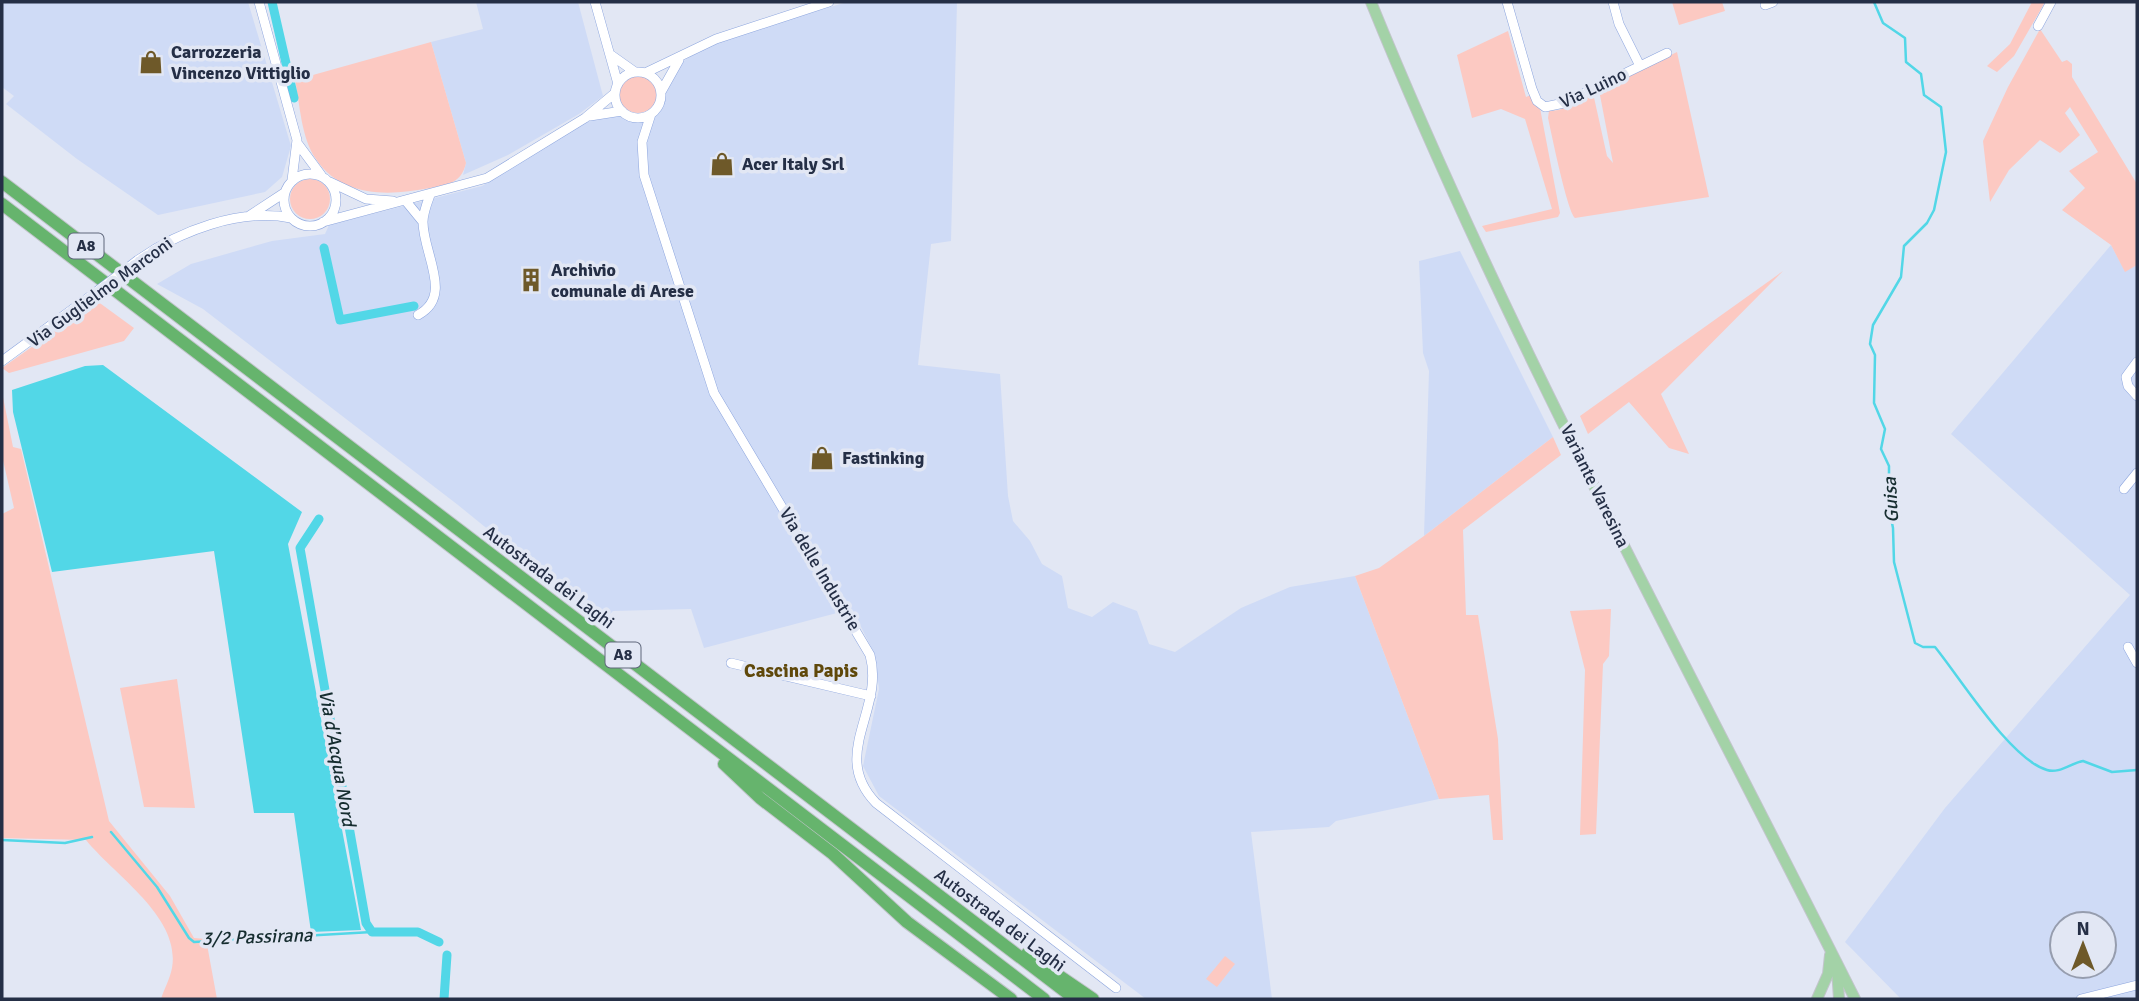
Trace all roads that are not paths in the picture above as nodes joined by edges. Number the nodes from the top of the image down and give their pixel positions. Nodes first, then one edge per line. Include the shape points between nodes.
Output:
1 (259, 2) edge
2 (595, 2) edge
3 (829, 2) edge
4 (1371, 2) edge
5 (1507, 2) edge
6 (1613, 2) edge
7 (2051, 2) edge
8 (2038, 26) dead end
9 (1667, 53) dead end
10 (610, 54) junction
11 (685, 54) junction
12 (1640, 66) junction
13 (640, 73) junction
14 (617, 88) junction
15 (661, 92) junction
16 (622, 111) junction
17 (651, 114) junction
18 (633, 117) junction
19 (585, 118) junction
20 (297, 141) junction
21 (642, 142) junction
22 (325, 179) junction
23 (292, 180) junction
24 (2, 182) edge
25 (285, 192) junction
26 (430, 195) junction
27 (405, 200) junction
28 (2, 204) edge
29 (292, 218) junction
30 (241, 219) junction
31 (323, 222) junction
32 (423, 222) junction
33 (418, 315) dead end
34 (2, 361) edge
35 (2137, 362) edge
36 (2137, 396) edge
37 (2137, 473) edge
38 (2124, 489) dead end
39 (2128, 648) dead end
40 (731, 663) dead end
41 (2137, 663) edge
42 (872, 696) junction
43 (681, 722) junction
44 (975, 924) junction
45 (1830, 949) junction
46 (1836, 962) junction
47 (2137, 985) edge
48 (1116, 988) dead end
49 (1009, 999) edge
50 (1044, 999) edge
51 (1075, 999) edge
52 (1093, 999) edge
53 (1817, 999) edge
54 (1839, 999) edge
55 (1855, 999) edge
56 (2081, 999) edge

1 - 20 street
2 - 10 street
3 - 11 street via 716,38
4 - 45 main road, Variante Varesina via 1472,238 1702,704
5 - 12 street, Via Luino via 1532,89 1541,105 1557,106
6 - 12 street
7 - 8 street
9 - 12 street, Via Luino
10 - 13 street
10 - 14 street
11 - 13 street
11 - 15 street
13 - 14 street
13 - 15 street via 656,80
14 - 16 street
14 - 19 street
15 - 17 street
16 - 18 street
16 - 19 street
17 - 18 street
17 - 21 street, Via delle Industrie
18 - 21 street, Via delle Industrie
19 - 26 street via 501,171
20 - 22 street
20 - 23 street
21 - 42 street, Via delle Industrie via 643,175 714,393 865,643 873,668
22 - 23 street via 306,174
22 - 27 street via 366,199
22 - 31 street via 336,200 333,213
23 - 25 street
24 - 44 highway, Autostrada dei Laghi / A8
25 - 29 street via 285,206
25 - 30 street, Via Guglielmo Marconi
26 - 27 street
26 - 32 street
27 - 31 street
27 - 32 street
28 - 43 highway, Autostrada dei Laghi / A8
29 - 30 street, Via Guglielmo Marconi
29 - 31 street via 306,226
30 - 34 street, Via Guglielmo Marconi, bridge via 187,232 138,260
32 - 33 street via 437,294 431,307
35 - 36 street via 2126,377
37 - 38 street
39 - 41 street
40 - 42 street
42 - 48 street, Via delle Industrie via 855,758 856,775 867,793
43 - 49 highway via 760,798 817,840 907,922
43 - 50 highway, Autostrada dei Laghi / A8
44 - 51 highway, Autostrada dei Laghi / A8
44 - 52 highway via 1062,975
45 - 46 main road, Variante Varesina
45 - 53 main road via 1829,968
46 - 54 main road, Variante Varesina
46 - 55 main road, Variante Varesina
47 - 56 street

